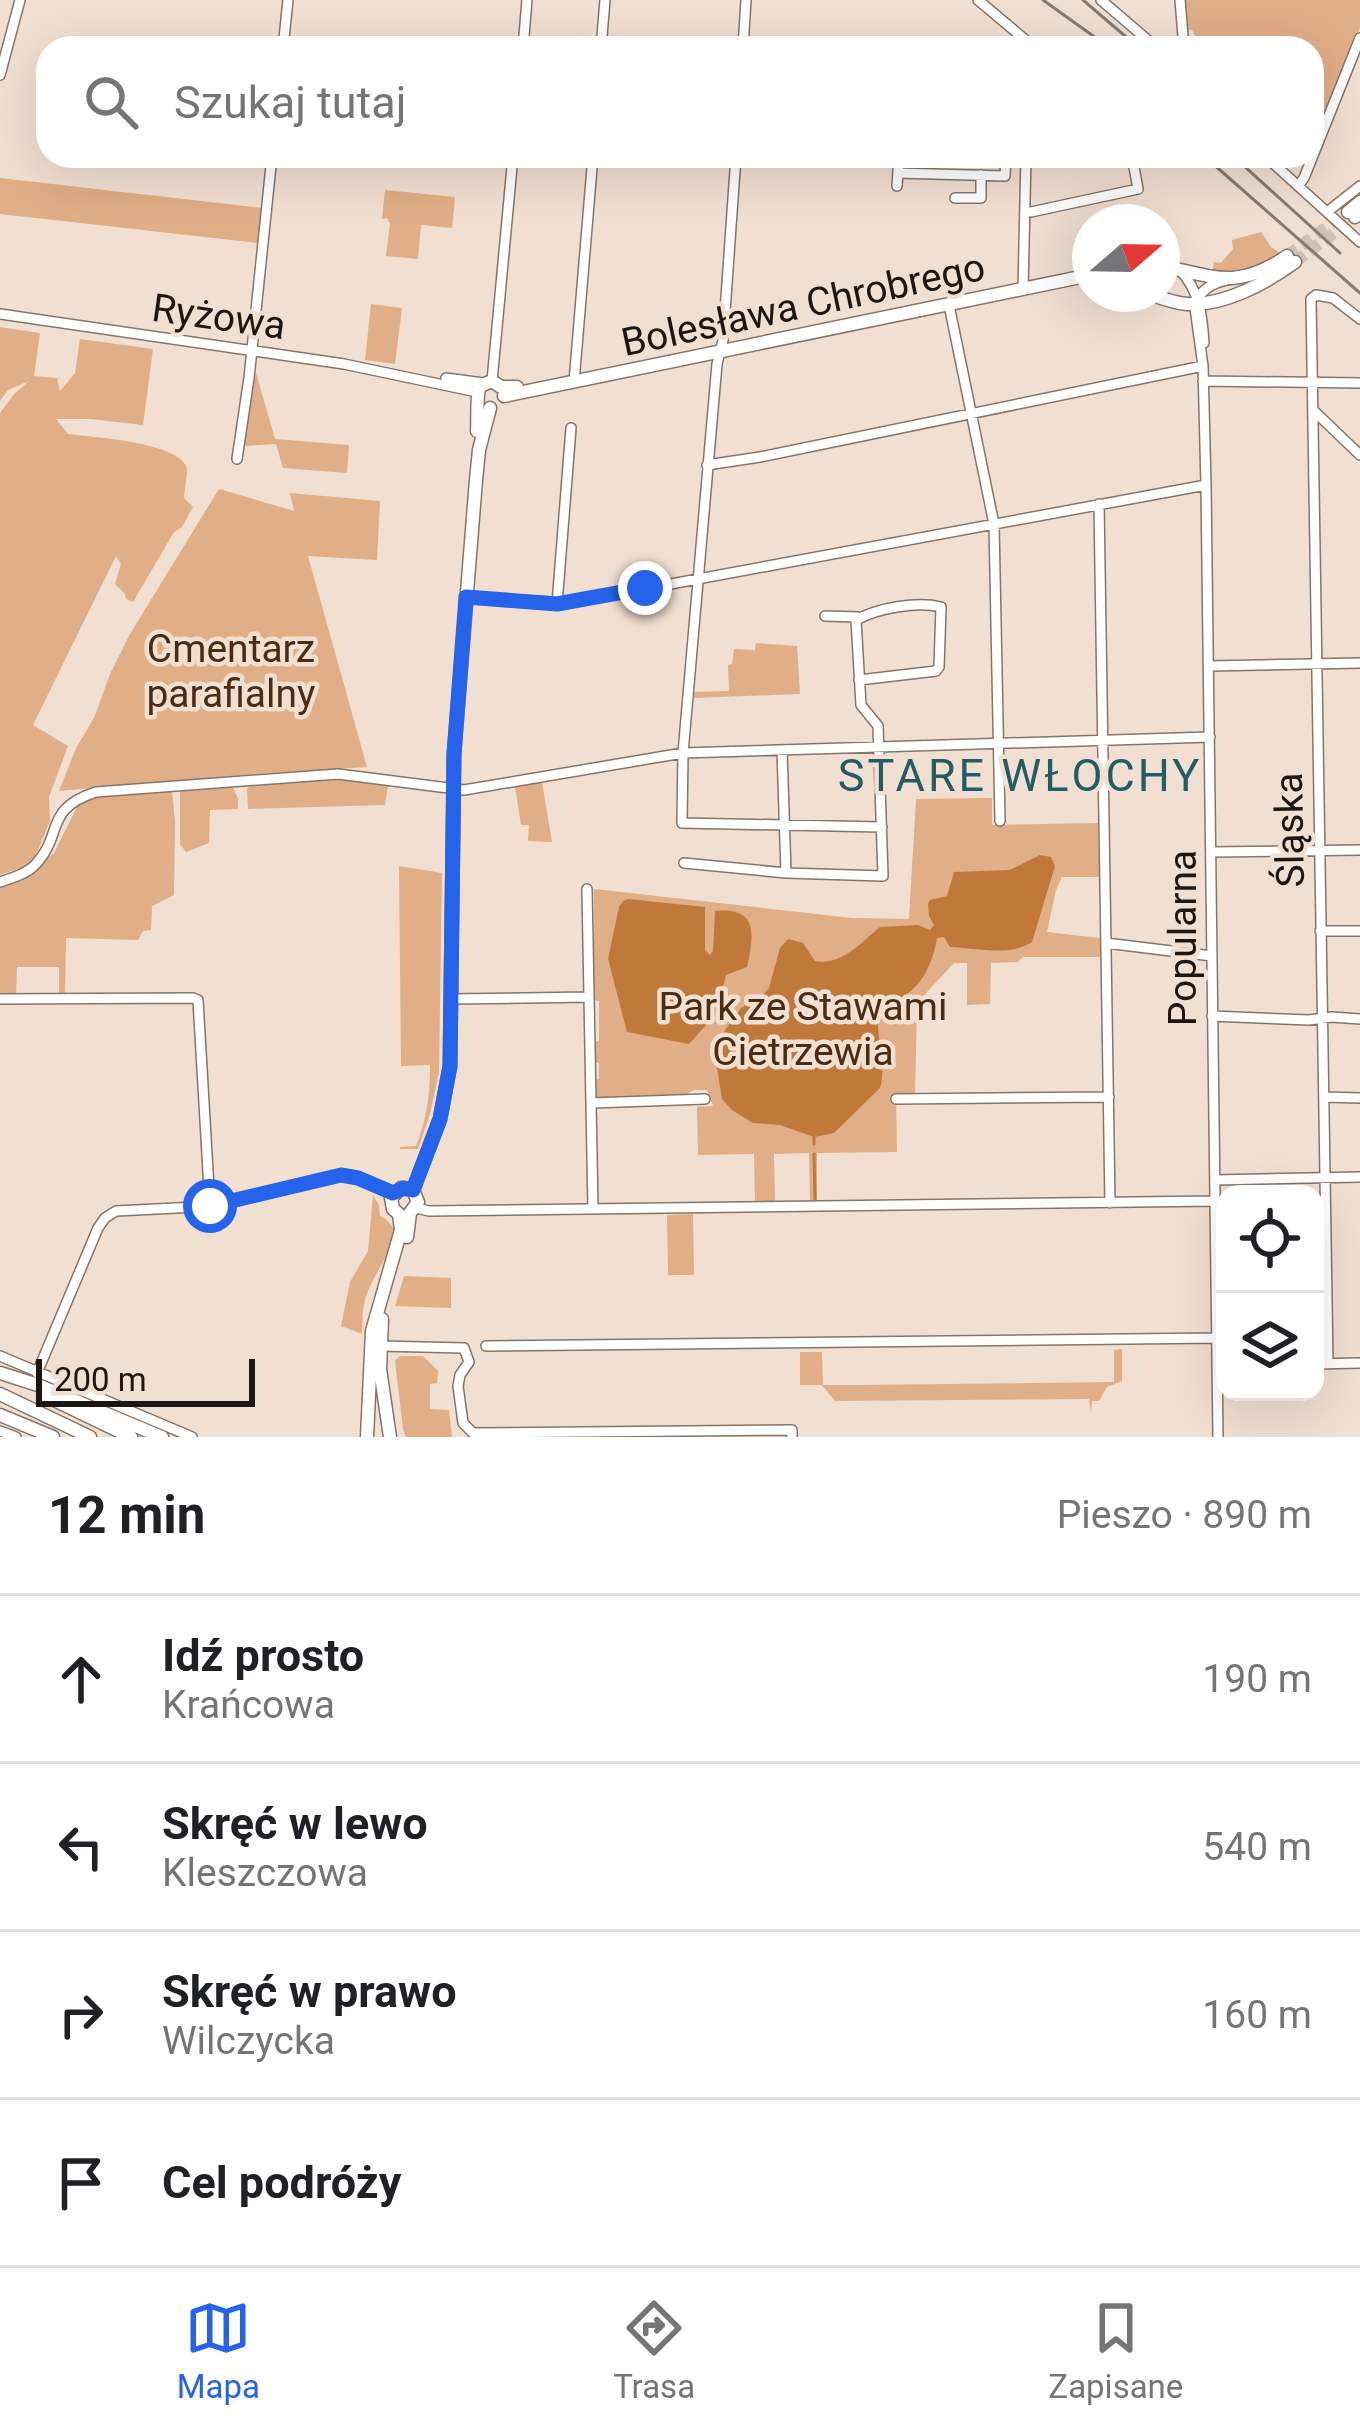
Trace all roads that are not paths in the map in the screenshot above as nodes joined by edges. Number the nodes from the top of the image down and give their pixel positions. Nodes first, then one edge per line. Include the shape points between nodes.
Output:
1 (20, 0) edge
2 (288, 0) edge
3 (527, 0) edge
4 (605, 0) edge
5 (746, 0) edge
6 (978, 0) edge
7 (1101, 0) edge
8 (1180, 0) edge
9 (284, 36) edge
10 (524, 36) edge
11 (602, 36) edge
12 (744, 36) edge
13 (1019, 36) edge
14 (1143, 36) edge
15 (1183, 36) edge
16 (1360, 38) edge
17 (0, 75) edge
18 (1324, 128) edge
19 (271, 168) edge
20 (512, 168) edge
21 (592, 168) edge
22 (735, 168) edge
23 (898, 168) edge
24 (1005, 168) edge
25 (1026, 168) edge
26 (1134, 168) edge
27 (1278, 168) edge
28 (1308, 168) edge
29 (898, 172) junction
30 (981, 175) junction
31 (897, 186) dead end
32 (1298, 186) junction
33 (1360, 186) edge
34 (955, 197) dead end
35 (1031, 212) dead end
36 (1327, 212) junction
37 (1359, 239) edge
38 (1180, 270) joint
39 (1072, 280) edge
40 (1227, 280) junction
41 (1023, 290) junction
42 (1198, 302) junction
43 (1180, 303) edge
44 (949, 305) junction
45 (0, 314) edge
46 (1360, 319) edge
47 (251, 351) junction
48 (720, 352) junction
49 (1202, 366) junction
50 (1203, 381) junction
51 (574, 382) junction
52 (1312, 382) junction
53 (1360, 382) edge
54 (489, 393) junction
55 (1313, 410) junction
56 (972, 413) junction
57 (571, 428) dead end
58 (1360, 455) edge
59 (237, 459) dead end
60 (707, 465) junction
61 (1206, 485) junction
62 (1099, 504) junction
63 (994, 524) junction
64 (698, 578) junction
65 (466, 597) junction
66 (557, 604) junction
67 (825, 616) dead end
68 (857, 620) junction
69 (1360, 663) edge
70 (1317, 664) junction
71 (1209, 666) junction
72 (859, 680) junction
73 (1210, 736) junction
74 (1102, 740) junction
75 (997, 742) junction
76 (879, 745) junction
77 (782, 750) junction
78 (683, 753) junction
79 (453, 789) junction
80 (1000, 821) dead end
81 (785, 825) junction
82 (882, 827) junction
83 (1360, 850) edge
84 (1319, 851) junction
85 (1212, 853) junction
86 (684, 863) dead end
87 (786, 873) junction
88 (0, 882) edge
89 (587, 889) dead end
90 (1360, 931) edge
91 (1320, 932) junction
92 (1106, 944) junction
93 (1212, 956) junction
94 (589, 997) junction
95 (0, 999) edge
96 (452, 999) junction
97 (1212, 1016) junction
98 (1322, 1018) junction
99 (1360, 1019) edge
100 (1108, 1096) junction
101 (1324, 1097) junction
102 (1360, 1097) edge
103 (896, 1099) dead end
104 (705, 1100) dead end
105 (592, 1103) junction
106 (1325, 1178) junction
107 (1360, 1178) edge
108 (1215, 1180) junction
109 (413, 1190) junction
110 (393, 1193) junction
111 (1215, 1201) junction
112 (1110, 1204) junction
113 (210, 1206) junction
114 (593, 1209) junction
115 (409, 1212) junction
116 (1216, 1293) edge
117 (1216, 1338) edge
118 (380, 1346) junction
119 (486, 1346) dead end
120 (0, 1356) edge
121 (1360, 1363) edge
122 (1324, 1364) edge
123 (1328, 1364) junction
124 (37, 1373) junction
125 (0, 1374) edge
126 (0, 1398) edge
127 (1219, 1401) edge
128 (0, 1415) edge
129 (0, 1431) edge
130 (57, 1431) edge
131 (156, 1434) edge
132 (625, 1434) edge
133 (734, 1434) edge
134 (16, 1437) edge
135 (90, 1437) edge
136 (131, 1437) edge
137 (172, 1437) edge
138 (192, 1437) edge
139 (367, 1437) edge
140 (390, 1437) edge
141 (793, 1437) edge
142 (1218, 1437) edge

1 - 17 street
2 - 9 street
3 - 10 street
4 - 11 street
5 - 12 street
6 - 13 street
7 - 14 street
8 - 15 street
16 - 18 street
19 - 47 street
20 - 54 street
21 - 51 street
22 - 48 street
23 - 29 street
24 - 30 street via 1005,176
25 - 41 street
26 - 35 street via 1138,189
27 - 32 street
28 - 32 street
29 - 30 street
29 - 31 street
30 - 34 street via 981,198
32 - 36 street
33 - 36 street
36 - 37 street
38 - 40 main road
38 - 42 street
39 - 41 main road, Bolesława Chrobrego
40 - 42 street
40 - 42 main road via 1292,259 1264,282
41 - 44 main road, Bolesława Chrobrego
42 - 43 main road
42 - 49 street, Popularna
44 - 48 main road, Bolesława Chrobrego
44 - 56 street
45 - 47 street, Ryżowa
46 - 52 street, Śląska via 1333,298 1312,297
47 - 54 street, Ryżowa via 440,377
47 - 59 street
48 - 51 main road, Bolesława Chrobrego
48 - 60 street
49 - 50 street, Popularna
49 - 56 street
50 - 52 street
50 - 61 street, Popularna
51 - 54 main road, Bolesława Chrobrego
52 - 53 street
52 - 55 street, Śląska
54 - 65 main road via 476,439
55 - 58 street
55 - 70 street, Śląska
56 - 60 street
56 - 63 street
57 - 66 street
60 - 64 street
61 - 62 street
61 - 71 street, Popularna
62 - 63 street
62 - 74 street
63 - 64 street
63 - 75 street
64 - 66 street
64 - 78 street
65 - 66 street
65 - 79 main road
67 - 68 street
68 - 72 street
68 - 72 street via 899,607 942,610 936,671
69 - 70 street
70 - 71 street
70 - 84 street, Śląska
71 - 73 street, Popularna
72 - 76 street
73 - 74 street
73 - 85 street, Popularna
74 - 75 street
74 - 92 street
75 - 76 street
75 - 80 street
76 - 77 street
76 - 82 street
77 - 78 street
77 - 81 street
78 - 79 street
78 - 81 street via 682,823
79 - 88 street via 338,774 96,792 66,805 28,872
79 - 96 main road
81 - 82 street
81 - 87 street
82 - 87 street via 883,876
83 - 84 street
84 - 85 street
84 - 91 street, Śląska
85 - 93 street, Popularna
86 - 87 street
89 - 94 street
90 - 91 street
91 - 98 street, Śląska
92 - 93 street
92 - 100 street
93 - 97 street, Popularna
94 - 96 street
94 - 105 street
95 - 113 street via 198,1000
96 - 109 main road via 446,1095
97 - 98 street
97 - 108 street, Popularna
98 - 99 street
98 - 101 street, Śląska
100 - 103 street
100 - 112 street
101 - 102 street
101 - 106 street, Śląska
104 - 105 street
105 - 114 street
106 - 107 street
106 - 108 street
106 - 123 street, Śląska
108 - 111 street, Popularna
109 - 110 main road
109 - 115 main road via 418,1198
110 - 113 street via 341,1175
110 - 115 main road via 391,1204
111 - 112 street
111 - 116 street, Popularna
112 - 114 street
113 - 124 street via 105,1217
114 - 115 street
115 - 118 main road
115 - 139 main road via 372,1330
117 - 119 street
118 - 132 street via 461,1347 470,1358 458,1386 469,1430
118 - 140 main road
120 - 124 street
121 - 123 street
122 - 123 street
124 - 138 street
125 - 131 main road
125 - 136 main road
126 - 130 main road
127 - 142 street, Popularna
128 - 130 main road
129 - 134 street
130 - 135 main road
131 - 137 main road
132 - 133 street
133 - 141 street via 792,1430

